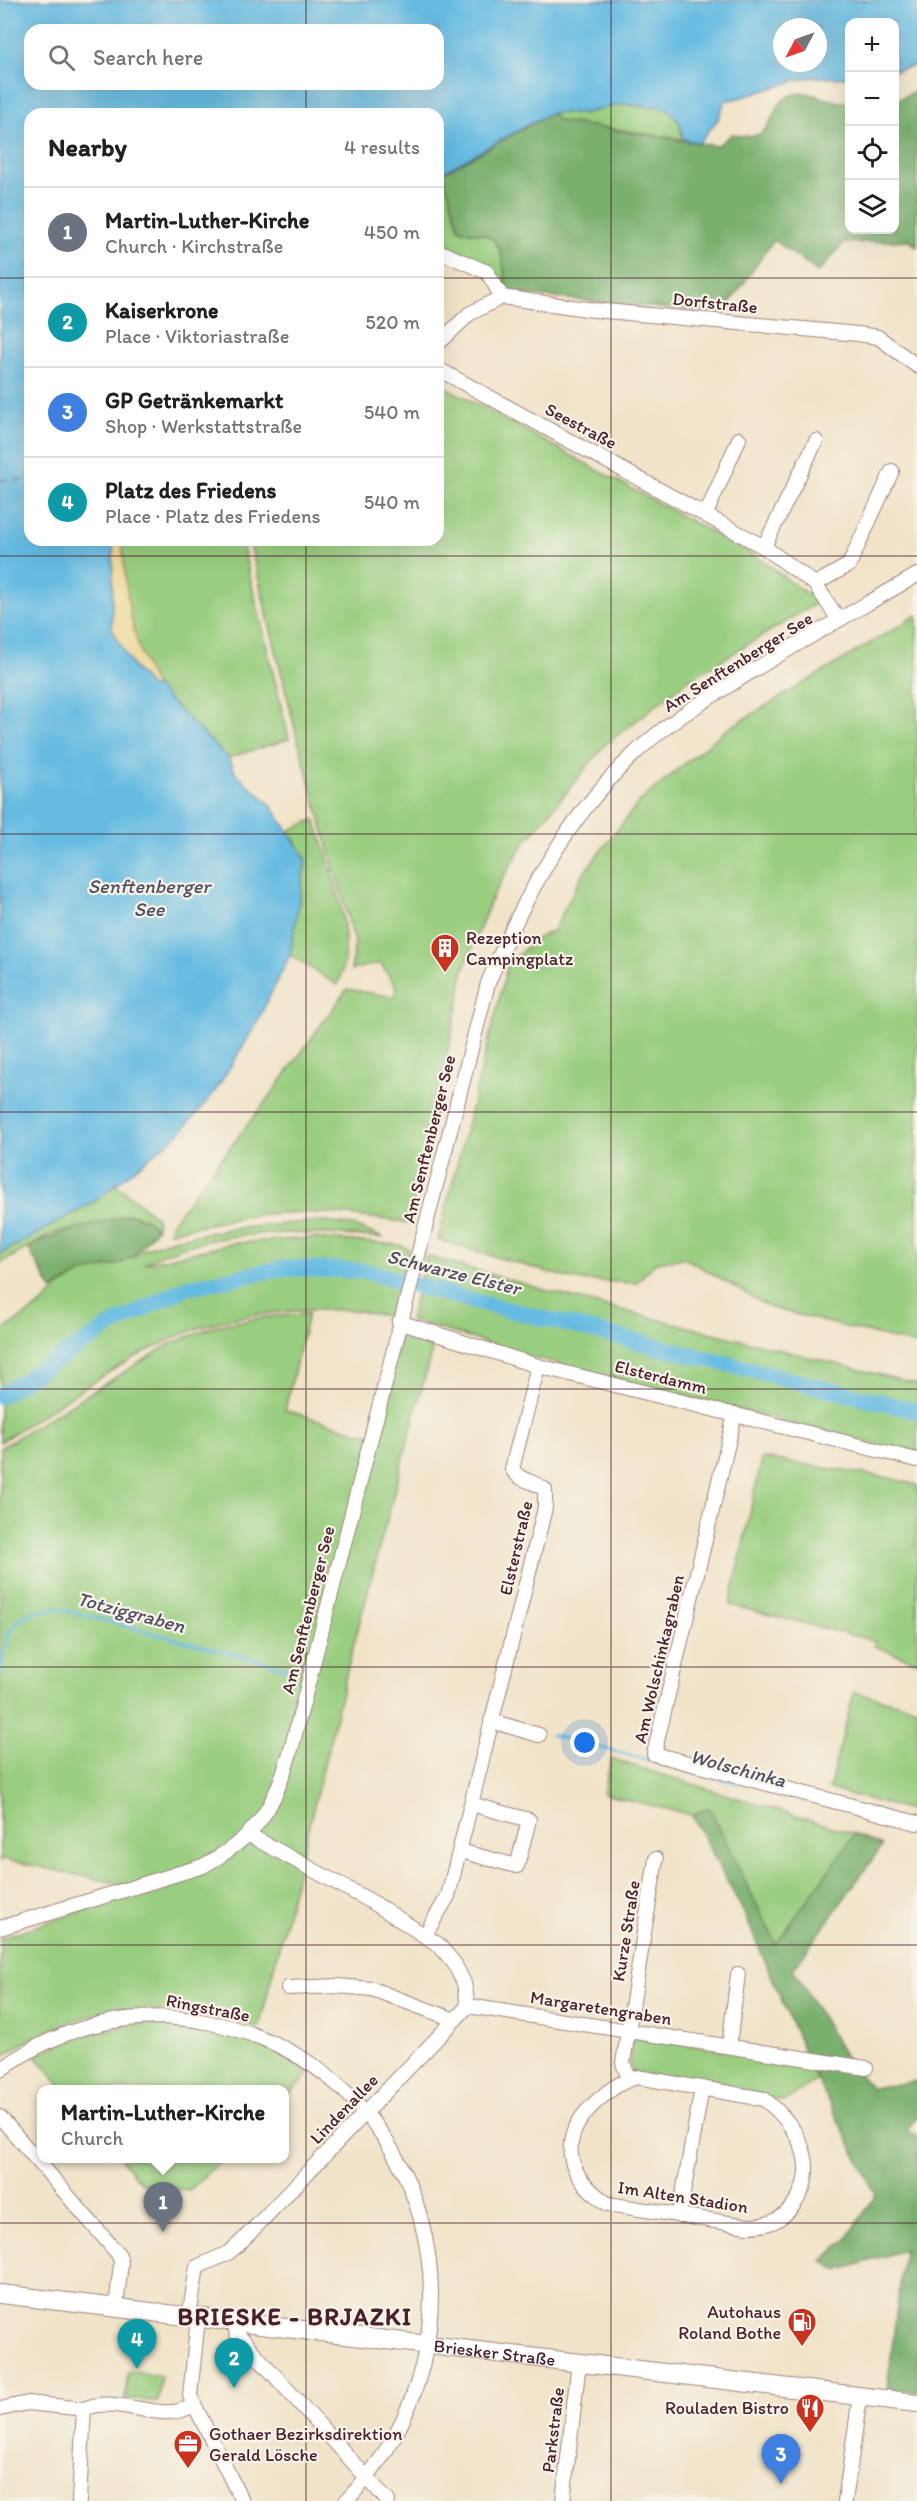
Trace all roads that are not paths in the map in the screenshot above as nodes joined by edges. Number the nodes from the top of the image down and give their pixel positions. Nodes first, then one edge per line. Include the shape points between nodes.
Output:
1 (444, 254) edge
2 (502, 297) junction
3 (444, 338) edge
4 (917, 366) edge
5 (444, 372) edge
6 (739, 439) dead end
7 (816, 441) dead end
8 (892, 471) dead end
9 (706, 514) junction
10 (764, 547) junction
11 (917, 575) edge
12 (815, 584) junction
13 (839, 620) junction
14 (401, 1315) junction
15 (538, 1366) junction
16 (735, 1414) junction
17 (917, 1460) edge
18 (491, 1721) junction
19 (539, 1735) dead end
20 (471, 1804) junction
21 (917, 1823) edge
22 (249, 1835) junction
23 (460, 1851) junction
24 (656, 1859) dead end
25 (0, 1928) edge
26 (425, 1935) junction
27 (738, 1974) dead end
28 (288, 1989) dead end
29 (468, 2006) junction
30 (455, 2020) junction
31 (628, 2031) junction
32 (729, 2046) junction
33 (866, 2068) dead end
34 (0, 2070) edge
35 (629, 2079) junction
36 (702, 2088) junction
37 (366, 2113) junction
38 (0, 2117) edge
39 (37, 2160) edge
40 (40, 2163) edge
41 (679, 2216) junction
42 (0, 2294) edge
43 (116, 2307) junction
44 (194, 2317) junction
45 (234, 2322) junction
46 (426, 2344) junction
47 (579, 2362) junction
48 (860, 2396) junction
49 (917, 2403) edge
50 (193, 2405) junction
51 (0, 2409) edge
52 (84, 2409) junction
53 (367, 2480) junction
54 (80, 2501) edge
55 (242, 2501) edge
56 (346, 2501) edge
57 (388, 2501) edge
58 (563, 2501) edge
59 (845, 2501) edge

1 - 2 street via 486,272
2 - 3 street via 469,314
2 - 4 street, Dorfstraße via 594,310 878,337
5 - 9 street, Seestraße
6 - 9 street
7 - 10 street
8 - 12 street via 849,565
9 - 10 street, Seestraße
10 - 12 street, Seestraße
11 - 13 street, Am Senftenberger See
12 - 13 street, Seestraße
13 - 14 street, Am Senftenberger See via 762,664 671,724 630,758 559,846 511,927 488,983
14 - 15 street, Elsterdamm
14 - 22 street, Am Senftenberger See via 282,1782
15 - 16 street, Elsterdamm
15 - 18 street, Elsterstraße via 512,1469 520,1479 545,1490 545,1508
16 - 17 street, Elsterdamm
16 - 21 street, Am Wolschinkagraben via 654,1754
18 - 19 street
18 - 20 street, Elsterstraße
20 - 23 street, Elsterstraße
20 - 23 street via 529,1820 517,1866
22 - 25 street, Am Senftenberger See via 203,1866
22 - 26 street
23 - 26 street, Elsterstraße via 448,1896
24 - 31 street, Kurze Straße
26 - 29 street via 454,1963 464,1983
27 - 32 street
28 - 30 street via 372,1989
29 - 30 street, Lindenallee
29 - 31 street, Margaretengraben
30 - 37 street, Lindenallee
31 - 32 street, Margaretengraben
31 - 35 street, Kurze Straße via 623,2063
32 - 33 street, Margaretengraben
34 - 37 street, Ringstraße via 30,2050 69,2033 125,2019 176,2017 219,2025 274,2044 317,2069
35 - 36 street, Im Alten Stadion
35 - 41 street, Im Alten Stadion via 607,2092 576,2126 571,2162 578,2179 608,2204
36 - 41 street
36 - 41 street, Im Alten Stadion via 764,2099 780,2112 798,2139 808,2166 807,2180 790,2211 769,2226
37 - 44 street, Lindenallee via 239,2244 197,2267
37 - 46 street, Ringstraße via 411,2187 424,2229 431,2281
38 - 39 street
40 - 43 street via 119,2255
42 - 43 main road, Briesker Straße
43 - 44 main road, Briesker Straße
44 - 45 main road, Briesker Straße
44 - 50 street via 190,2396
45 - 46 main road, Briesker Straße
45 - 53 street via 237,2334
46 - 47 main road, Briesker Straße
46 - 53 street, Ringstraße via 407,2415
47 - 48 main road, Briesker Straße
47 - 58 street, Parkstraße
48 - 49 main road, Briesker Straße
48 - 59 street
50 - 52 street via 178,2412 99,2404
50 - 55 street
51 - 52 street via 28,2403
52 - 54 street
53 - 56 street, Ringstraße
53 - 57 street

